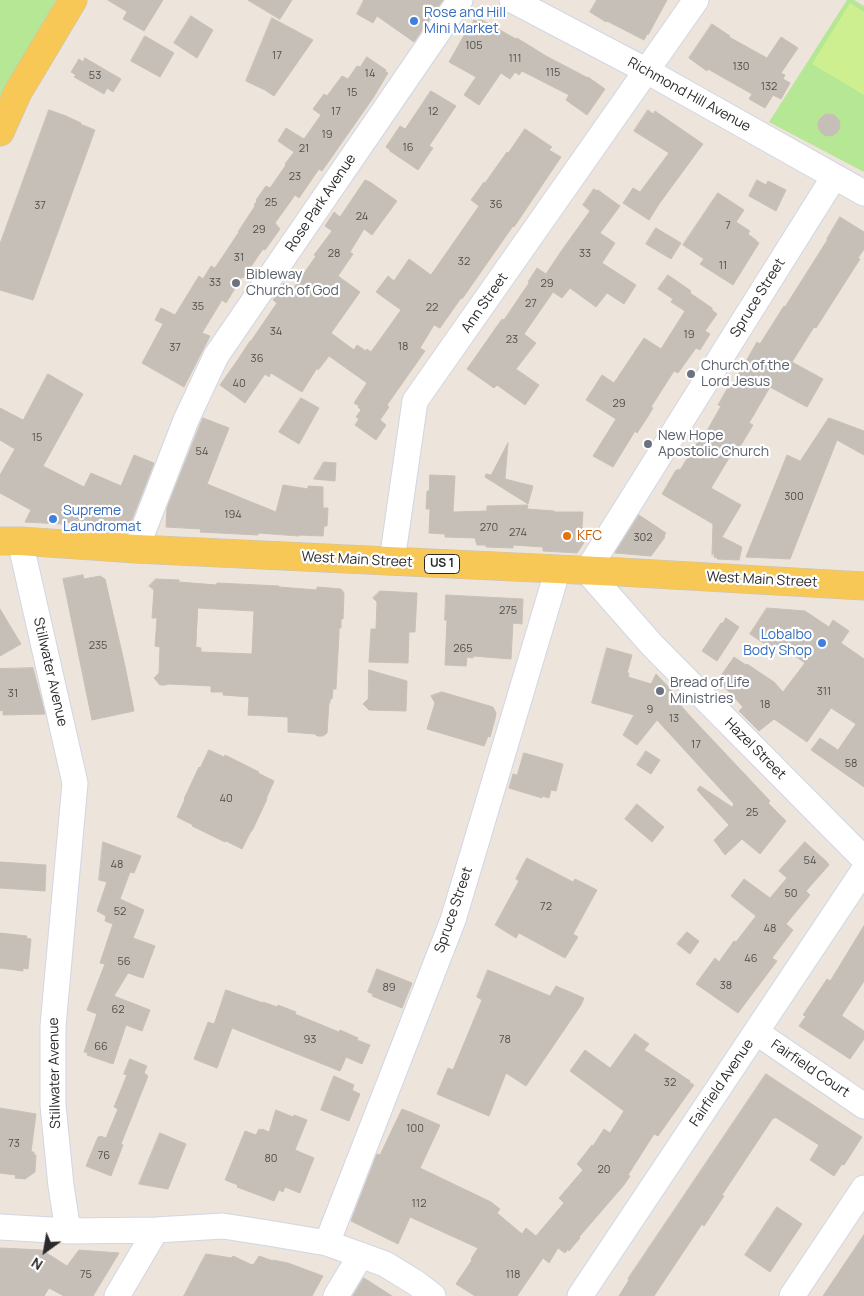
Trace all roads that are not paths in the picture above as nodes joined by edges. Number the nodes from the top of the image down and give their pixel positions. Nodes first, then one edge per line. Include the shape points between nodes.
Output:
1 (73, 0) edge
2 (460, 0) edge
3 (512, 0) edge
4 (696, 0) edge
5 (647, 71) junction
6 (0, 132) edge
7 (834, 177) junction
8 (864, 193) edge
9 (10, 540) edge
10 (136, 549) junction
11 (392, 561) junction
12 (558, 569) junction
13 (587, 570) junction
14 (864, 586) edge
15 (864, 859) edge
16 (864, 870) edge
17 (756, 1032) junction
18 (864, 1106) edge
19 (864, 1188) edge
20 (0, 1227) edge
21 (68, 1230) junction
22 (156, 1230) junction
23 (327, 1243) junction
24 (361, 1256) junction
25 (117, 1296) edge
26 (336, 1296) edge
27 (433, 1296) edge
28 (580, 1296) edge
29 (792, 1296) edge

1 - 6 main road via 18,92
2 - 10 street, Rose Park Avenue via 216,356 186,420
3 - 5 street, Richmond Hill Avenue
4 - 5 street, Ann Street
5 - 7 street, Richmond Hill Avenue
5 - 11 street, Ann Street via 416,401
7 - 8 street, Richmond Hill Avenue
7 - 13 street, Spruce Street
9 - 10 main road, West Main Street / US 1
9 - 21 street, Stillwater Avenue via 76,783 53,1026 53,1104
10 - 11 main road, West Main Street / US 1
11 - 12 main road, West Main Street / US 1
12 - 13 main road, West Main Street / US 1
12 - 23 street, Spruce Street via 453,920
13 - 14 main road, West Main Street / US 1
13 - 15 street, Hazel Street via 652,644
16 - 17 street, Fairfield Avenue
17 - 18 street, Fairfield Court
17 - 28 street, Fairfield Avenue
19 - 29 street
20 - 21 street
21 - 22 street
22 - 23 street via 222,1226
22 - 25 street
23 - 24 street
24 - 26 street
24 - 27 street via 385,1264

